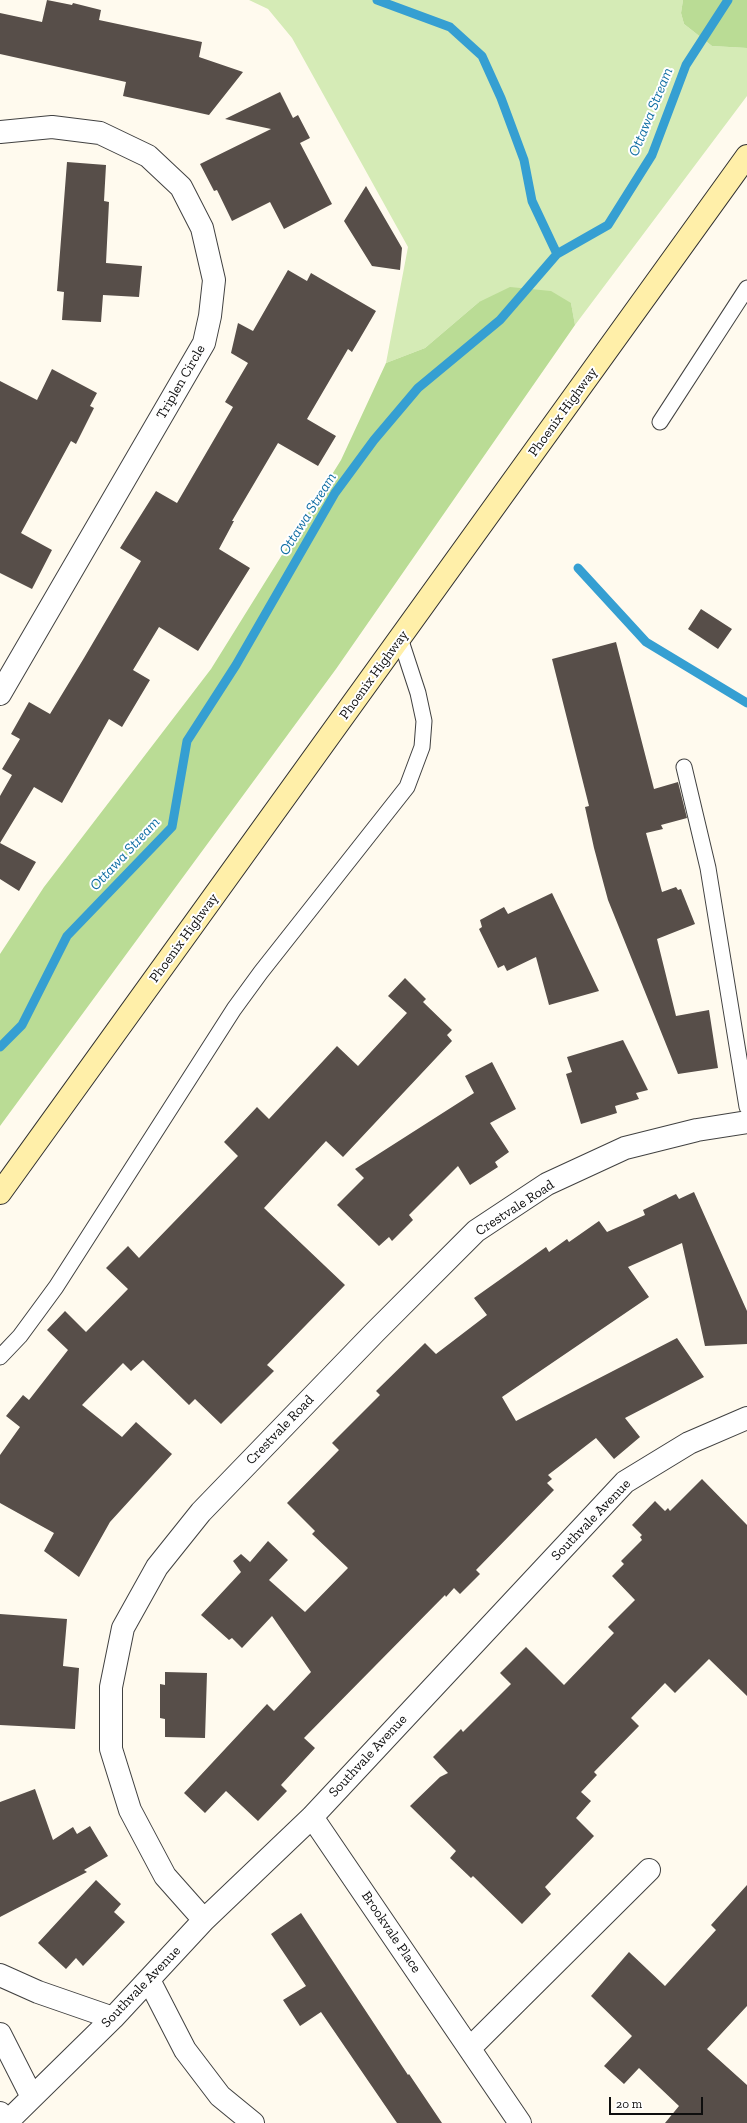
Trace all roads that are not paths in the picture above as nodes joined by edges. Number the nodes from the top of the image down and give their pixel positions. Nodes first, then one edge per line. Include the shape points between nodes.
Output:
1 (0, 132) edge
2 (747, 156) edge
3 (747, 288) edge
4 (660, 422) dead end
5 (400, 638) junction
6 (0, 694) edge
7 (684, 767) dead end
8 (747, 1107) edge
9 (747, 1122) edge
10 (0, 1193) edge
11 (0, 1357) edge
12 (747, 1418) edge
13 (312, 1816) junction
14 (649, 1870) dead end
15 (204, 1920) junction
16 (0, 1975) edge
17 (149, 1980) junction
18 (113, 2018) junction
19 (0, 2034) edge
20 (470, 2048) junction
21 (32, 2097) junction
22 (6, 2119) edge
23 (253, 2123) edge
24 (520, 2123) edge

1 - 6 street, Triplen Circle via 52,126 100,133 148,156 181,187 202,228 214,280 204,343
2 - 5 main road, Phoenix Highway
3 - 4 lane
5 - 10 main road, Phoenix Highway
5 - 11 lane via 424,720 422,747 407,786 247,991 56,1287 20,1336
7 - 8 lane via 708,868
9 - 15 street, Crestvale Road via 697,1130 625,1148 548,1184 476,1231 201,1512 157,1567 123,1628 112,1687 111,1750 130,1810 166,1876
12 - 13 street, Southvale Avenue via 689,1443 625,1482
13 - 15 street, Southvale Avenue
13 - 20 street, Brookvale Place
14 - 20 street
15 - 17 street, Southvale Avenue
16 - 18 street via 38,1992
17 - 18 street, Southvale Avenue
17 - 23 street via 185,2050 220,2096
18 - 21 street, Southvale Avenue
19 - 21 street
20 - 24 street, Brookvale Place
21 - 22 street, Southvale Avenue

